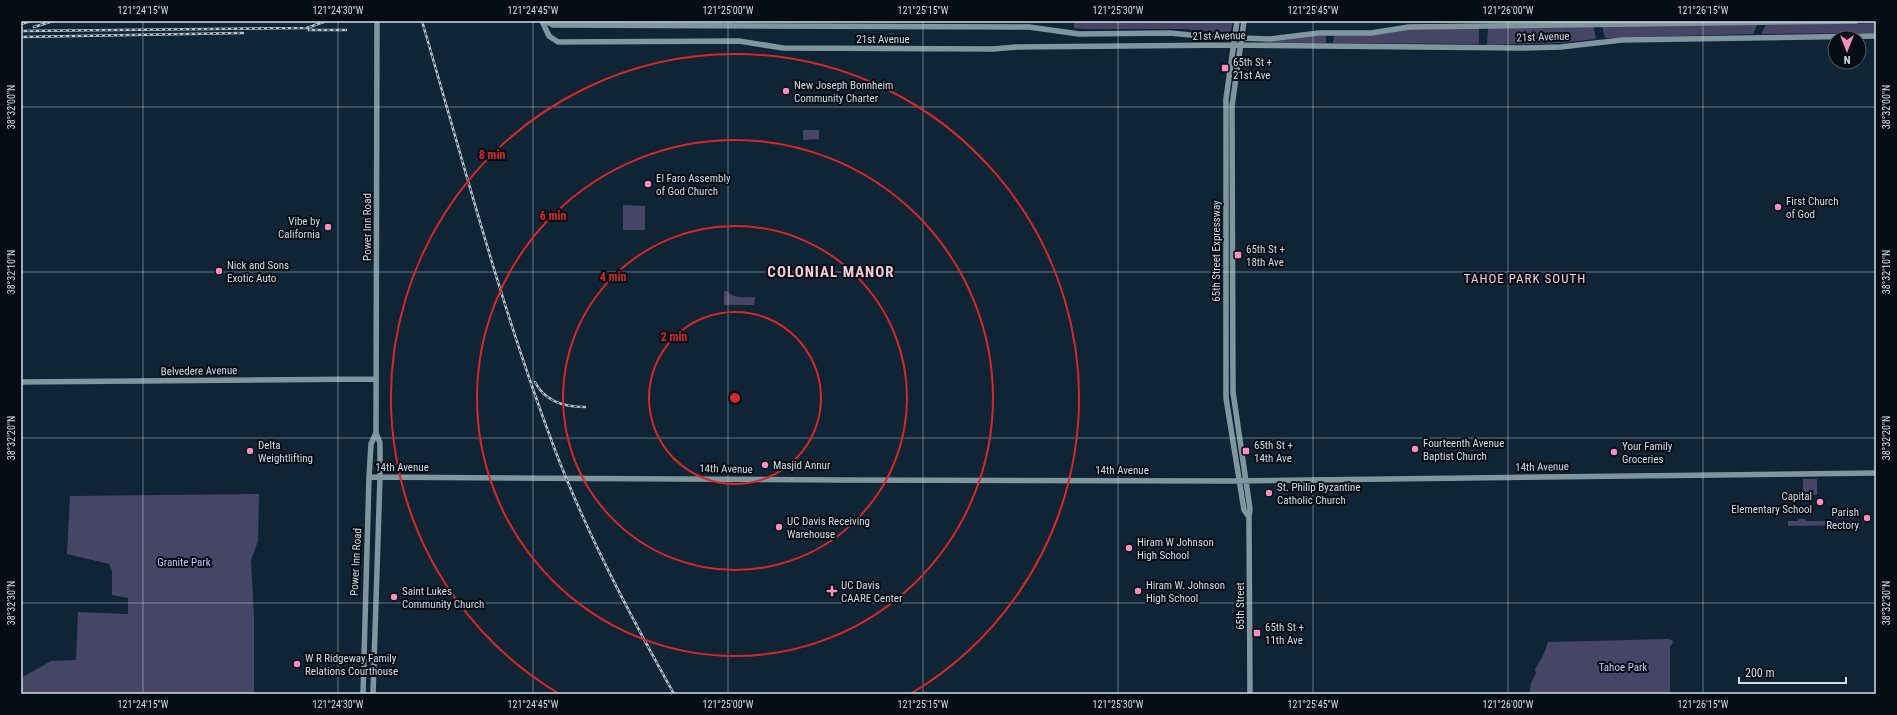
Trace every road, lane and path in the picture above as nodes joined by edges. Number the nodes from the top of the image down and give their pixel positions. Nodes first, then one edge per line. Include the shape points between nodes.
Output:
1 (377, 21) edge
2 (544, 21) edge
3 (1237, 21) edge
4 (1244, 21) edge
5 (1856, 21) edge
6 (562, 25) junction
7 (1876, 36) edge
8 (1234, 38) junction
9 (1241, 38) junction
10 (551, 39) junction
11 (1233, 45) junction
12 (1240, 46) junction
13 (376, 379) junction
14 (21, 382) edge
15 (376, 433) junction
16 (1876, 473) edge
17 (368, 477) junction
18 (380, 477) junction
19 (1243, 480) junction
20 (363, 694) edge
21 (373, 694) edge
22 (1250, 694) edge

1 - 13 street, Power Inn Road
2 - 6 street, 21st Avenue
2 - 10 street
3 - 8 street, 65th Street Expressway
4 - 9 street, 65th Street Expressway
5 - 9 street, 21st Avenue via 1423,27 1371,33 1319,33 1270,39
6 - 8 street, 21st Avenue via 1029,27 1079,34 1170,33
6 - 10 street via 552,30
7 - 12 street, 21st Avenue via 1622,40 1528,48
8 - 9 street, 21st Avenue
8 - 11 street, 65th Street Expressway
9 - 12 street, 65th Street Expressway
10 - 11 street, 21st Avenue via 562,42 739,41 783,48 993,49
11 - 12 street, 21st Avenue
11 - 19 street, 65th Street Expressway via 1226,99 1226,398
12 - 19 street, 65th Street Expressway via 1232,106 1233,392
13 - 14 street, Belvedere Avenue
13 - 15 street, Power Inn Road
15 - 17 street, Power Inn Road via 371,444
15 - 18 street, Power Inn Road via 380,443
16 - 19 street, 14th Avenue
17 - 18 street, 14th Avenue
17 - 20 street, Power Inn Road
18 - 19 street, 14th Avenue
18 - 21 street, Power Inn Road
19 - 22 street, 65th Street via 1250,509

